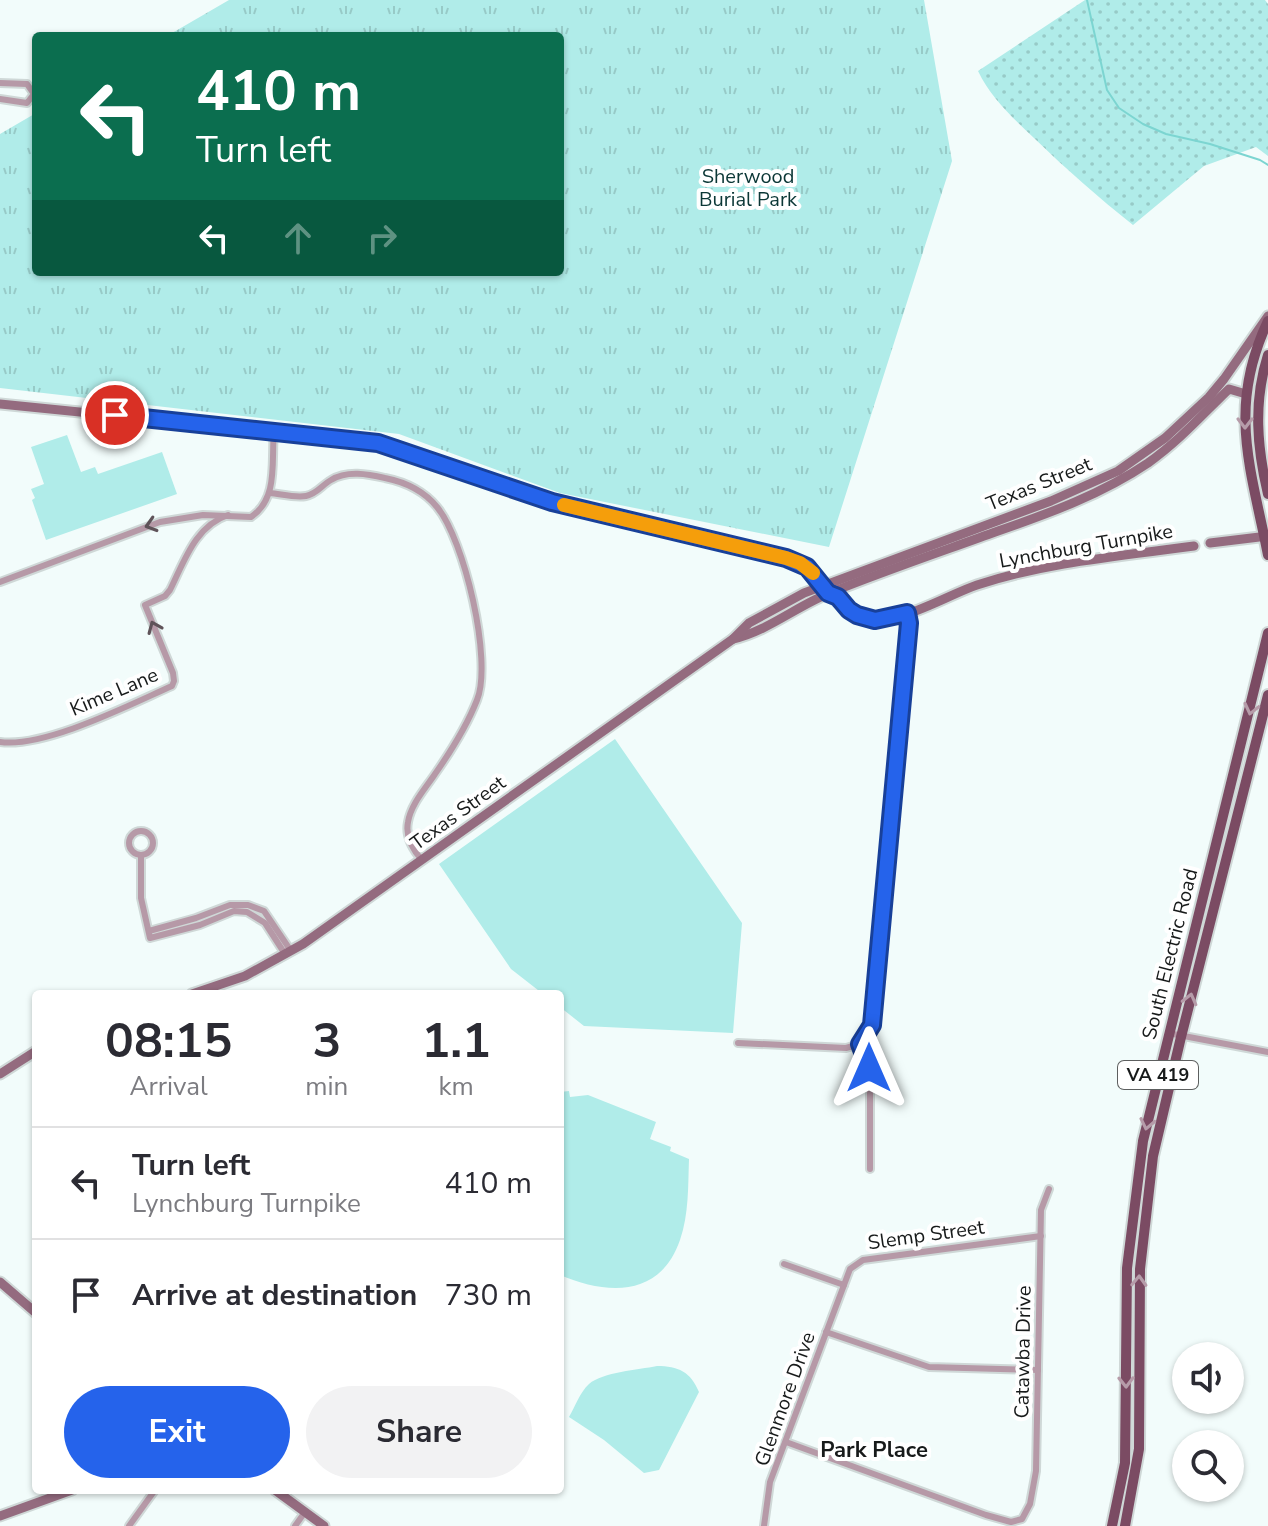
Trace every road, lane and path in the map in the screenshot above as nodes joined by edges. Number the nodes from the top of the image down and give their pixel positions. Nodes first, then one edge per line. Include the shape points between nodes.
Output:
1 (0, 83) edge
2 (32, 91) edge
3 (32, 97) edge
4 (0, 99) edge
5 (1268, 318) edge
6 (1268, 355) edge
7 (1246, 394) junction
8 (0, 404) edge
9 (274, 431) junction
10 (270, 493) junction
11 (1268, 494) edge
12 (228, 515) junction
13 (1266, 536) edge
14 (1210, 543) dead end
15 (1194, 546) dead end
16 (1268, 555) edge
17 (0, 582) edge
18 (825, 590) junction
19 (907, 613) junction
20 (1268, 633) edge
21 (1268, 695) edge
22 (0, 742) edge
23 (141, 855) junction
24 (423, 861) junction
25 (288, 953) junction
26 (204, 990) edge
27 (1168, 1033) junction
28 (1181, 1037) junction
29 (738, 1043) dead end
30 (860, 1044) junction
31 (1268, 1052) edge
32 (32, 1054) edge
33 (0, 1074) edge
34 (870, 1169) dead end
35 (1049, 1189) dead end
36 (1041, 1236) junction
37 (784, 1264) dead end
38 (0, 1282) edge
39 (844, 1285) junction
40 (0, 1288) edge
41 (23, 1302) junction
42 (32, 1310) edge
43 (826, 1332) junction
44 (1038, 1370) junction
45 (786, 1442) junction
46 (61, 1494) edge
47 (152, 1494) edge
48 (280, 1494) edge
49 (305, 1512) junction
50 (0, 1516) edge
51 (129, 1526) edge
52 (295, 1526) edge
53 (324, 1526) edge
54 (764, 1526) edge
55 (1112, 1526) edge
56 (1125, 1526) edge

1 - 2 street via 27,84
3 - 4 street via 27,103
5 - 7 main road
5 - 18 main road, Texas Street via 1209,397 1165,438 1118,471
6 - 11 main road via 1257,423
7 -> 13 main road via 1245,442
7 - 18 main road, Texas Street via 1229,389 1169,447 1087,497
8 - 9 main road, Lynchburg Turnpike
9 - 10 street
9 - 18 main road, Lynchburg Turnpike via 398,448 552,502 786,558 807,567
10 - 12 street, Kime Lane via 251,517
10 - 24 street via 303,497 350,474 387,478 429,498 452,532 469,583 483,664 477,700 407,824 412,849
12 -> 17 street, Kime Lane via 160,522
22 -> 12 street, Kime Lane via 22,742 82,724 172,686 173,673 145,605 165,596 203,530
13 - 14 main road
13 - 16 main road
15 - 19 main road, Lynchburg Turnpike via 1027,571
18 - 19 main road, Lynchburg Turnpike via 849,610 875,620
18 - 24 main road, Texas Street via 749,623
19 - 30 street via 872,1025
20 -> 27 main road, South Electric Road / VA 419
28 -> 21 main road, South Electric Road / VA 419
23 - 23 street via 154,842 140,830 129,845
23 - 25 street via 141,898 150,934 230,905 248,905 264,911
24 - 25 main road, Texas Street
25 - 26 main road, Texas Street
27 - 28 street
27 -> 55 main road, South Electric Road / VA 419 via 1130,1224 1126,1447
28 - 31 street
56 -> 28 main road, South Electric Road / VA 419 via 1139,1449 1140,1269 1147,1195
29 - 30 street via 846,1048
30 - 34 street via 870,1078
32 - 33 main road
35 - 36 street, Catawba Drive via 1041,1210
36 - 39 street, Slemp Street via 863,1260 850,1269
36 - 44 street, Catawba Drive
37 - 39 street
38 - 41 main road
39 - 43 street, Glenmore Drive
40 - 41 main road
41 - 42 main road
43 - 44 street via 929,1367
43 - 45 street, Glenmore Drive
44 - 45 street, Catawba Drive via 1036,1471 1025,1515 1018,1521 986,1515
45 - 54 street, Glenmore Drive via 770,1482
46 - 50 main road
47 - 51 street
48 - 49 main road
49 - 52 street
49 - 53 main road

